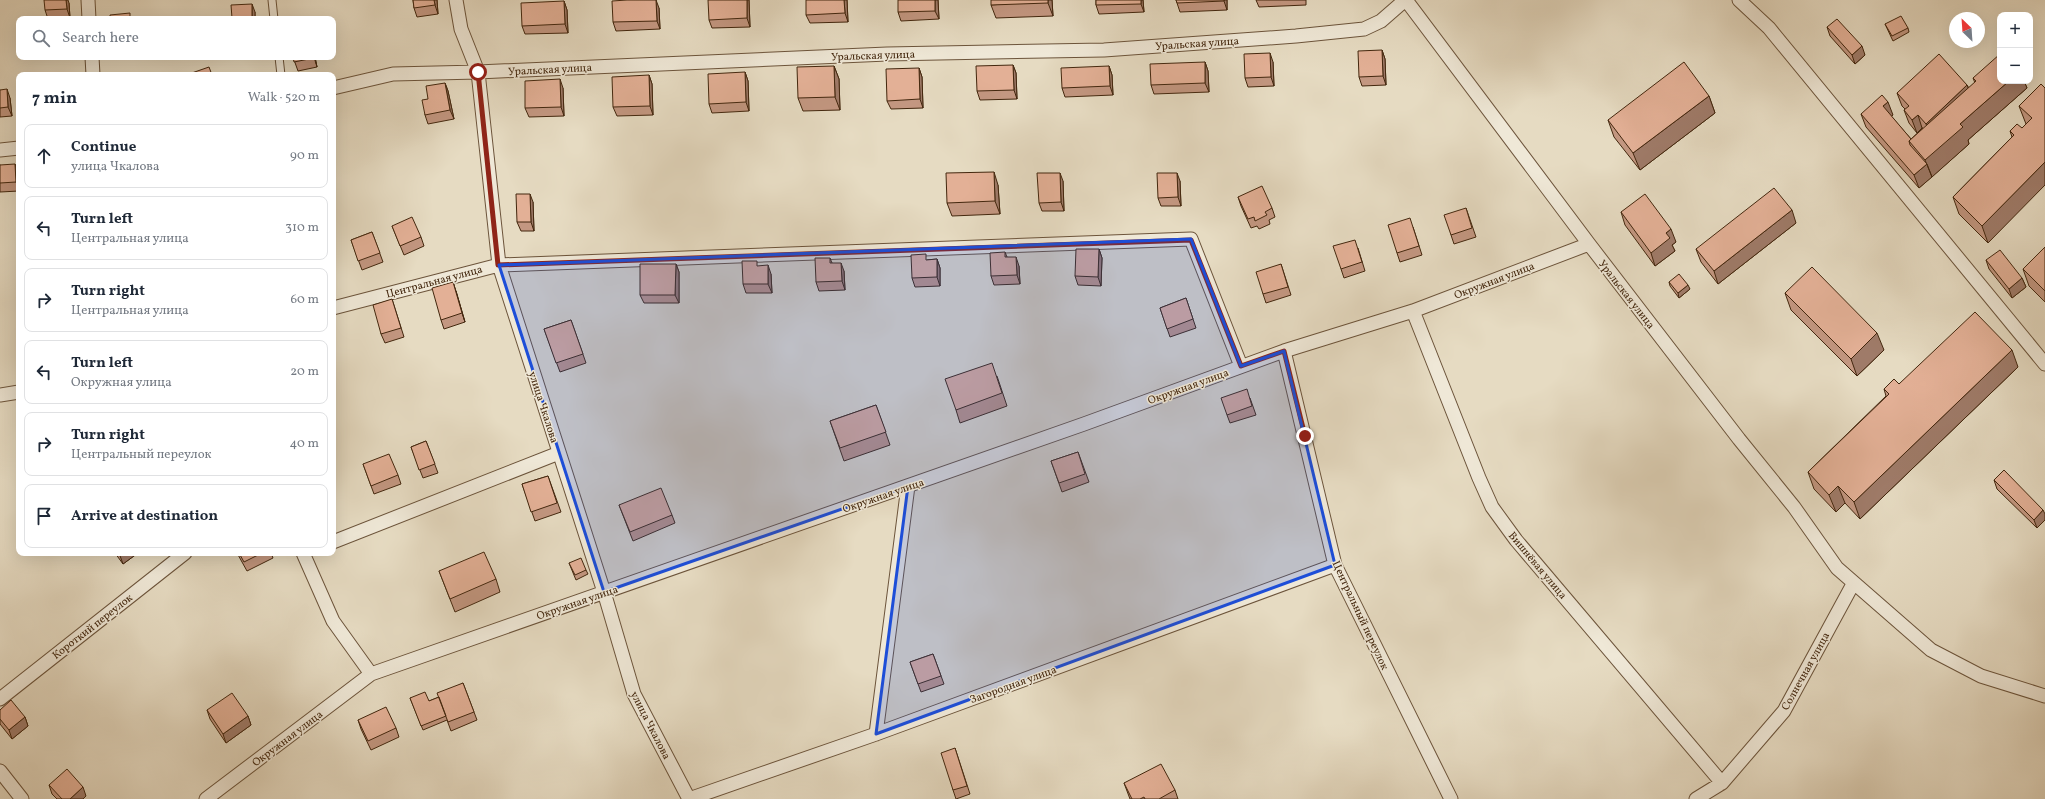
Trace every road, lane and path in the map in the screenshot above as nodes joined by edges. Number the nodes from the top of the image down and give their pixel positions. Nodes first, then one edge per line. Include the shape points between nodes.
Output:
1 (88, 0) edge
2 (272, 0) edge
3 (456, 0) edge
4 (1406, 0) edge
5 (1739, 0) edge
6 (90, 16) edge
7 (274, 16) edge
8 (92, 60) edge
9 (279, 60) edge
10 (93, 72) edge
11 (281, 72) edge
12 (478, 72) junction
13 (336, 87) edge
14 (16, 148) edge
15 (0, 150) edge
16 (1589, 244) junction
17 (498, 265) junction
18 (336, 307) edge
19 (1413, 310) junction
20 (1284, 351) junction
21 (2045, 364) edge
22 (1241, 366) junction
23 (16, 392) edge
24 (0, 395) edge
25 (559, 454) junction
26 (908, 486) junction
27 (336, 541) edge
28 (181, 556) edge
29 (305, 556) edge
30 (1335, 565) junction
31 (1853, 584) junction
32 (604, 592) junction
33 (371, 674) junction
34 (2045, 696) edge
35 (0, 699) edge
36 (876, 734) junction
37 (0, 771) edge
38 (1722, 783) junction
39 (22, 799) edge
40 (206, 799) edge
41 (689, 799) edge
42 (1451, 799) edge
43 (1696, 799) edge

1 - 6 street
2 - 7 lane
3 - 12 street, улица Чкалова via 461,29
4 - 12 street, Уральская улица via 1381,21 1364,29 1273,38 1104,50 887,54
4 - 16 street, Уральская улица
5 - 21 street via 1769,28
8 - 10 street
9 - 11 lane
12 - 13 street, Уральская улица via 393,74
12 - 17 street, улица Чкалова
14 - 15 street
16 - 19 street, Окружная улица
16 - 31 street, Уральская улица via 1794,507 1836,568
17 - 18 street, Центральная улица
17 - 22 street, Центральная улица via 1191,240
17 - 25 street, улица Чкалова
19 - 20 street, Окружная улица
19 - 38 street, Вишнёвая улица via 1492,507 1516,540
20 - 22 street, Окружная улица
20 - 30 street, Центральный переулок
22 - 26 street, Окружная улица
23 - 24 street
25 - 27 street
25 - 32 street, улица Чкалова
26 - 32 street, Окружная улица
26 - 36 street
28 - 35 street, Короткий переулок
29 - 33 street via 333,621
30 - 36 street, Загородная улица
30 - 42 street, Центральный переулок
31 - 34 street, Уральская улица via 1931,650 1981,676
31 - 38 street, Солнечная улица via 1784,710
32 - 33 street, Окружная улица
32 - 41 street, улица Чкалова via 634,694
33 - 40 street, Окружная улица
36 - 41 street, Загородная улица
37 - 39 street
38 - 43 street, Солнечная улица

